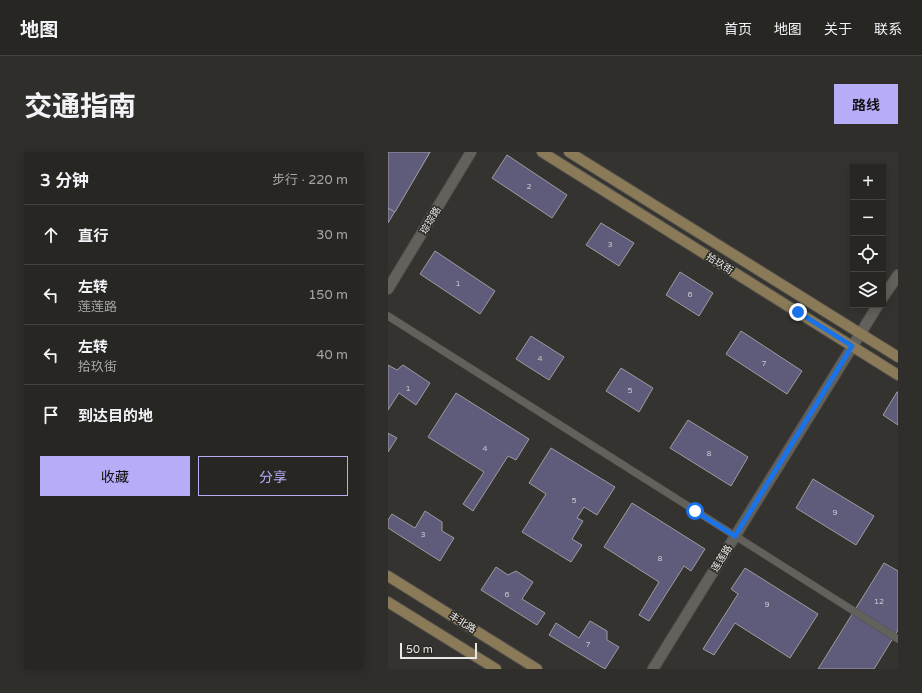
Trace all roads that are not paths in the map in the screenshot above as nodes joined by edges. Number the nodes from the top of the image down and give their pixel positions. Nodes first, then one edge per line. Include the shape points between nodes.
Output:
1 (471, 152) edge
2 (542, 152) edge
3 (569, 152) edge
4 (898, 275) edge
5 (388, 289) edge
6 (886, 293) edge
7 (876, 308) edge
8 (388, 316) edge
9 (860, 334) junction
10 (852, 346) junction
11 (898, 357) edge
12 (898, 376) edge
13 (735, 536) junction
14 (388, 576) edge
15 (388, 602) edge
16 (898, 639) edge
17 (496, 669) edge
18 (537, 669) edge
19 (652, 669) edge

1 - 5 street, 琮琮路
2 - 10 main road, 拾玖街
3 - 9 main road, 拾玖街
4 - 6 street
7 - 9 street, 莲莲路
8 - 13 street
9 - 10 street, 莲莲路
9 - 11 main road, 拾玖街
10 - 12 main road, 拾玖街
10 - 13 street, 莲莲路
13 - 16 street
13 - 19 street, 莲莲路
14 - 18 main road, 丰北路
15 - 17 main road

